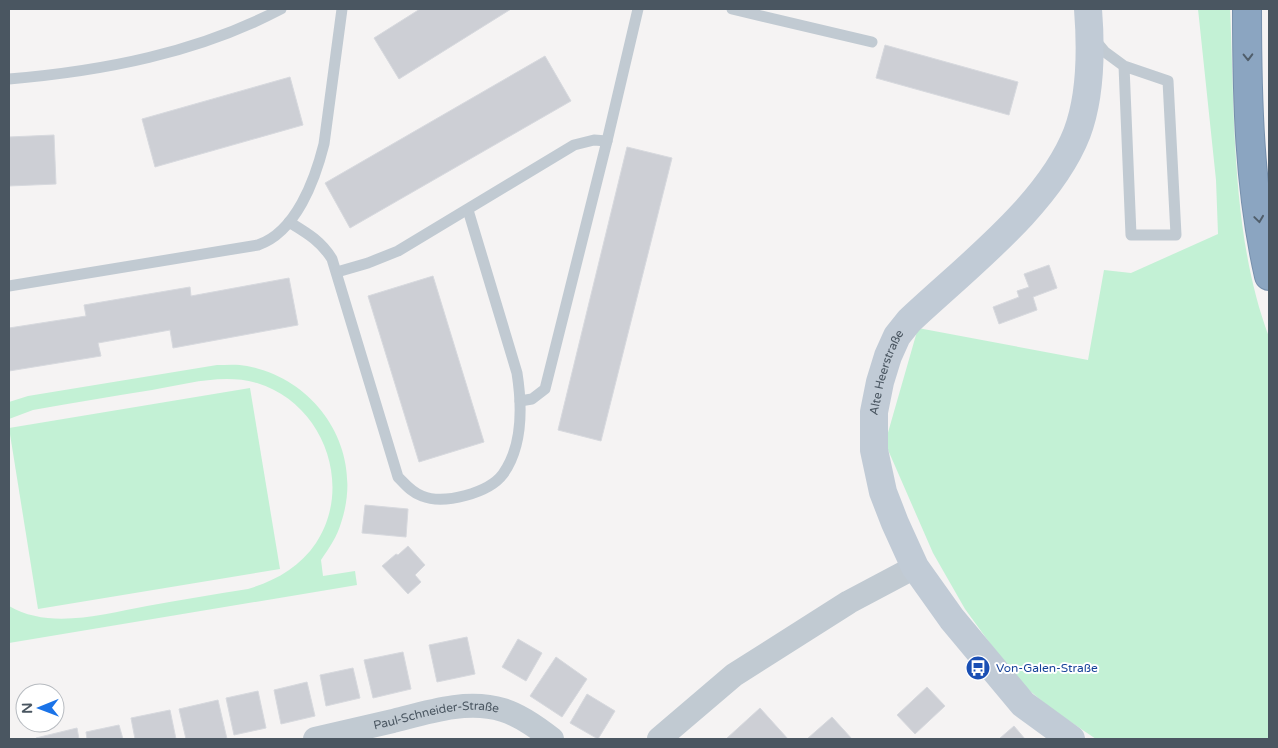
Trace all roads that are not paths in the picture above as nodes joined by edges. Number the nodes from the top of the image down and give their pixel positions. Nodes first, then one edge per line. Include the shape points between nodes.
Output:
1 (281, 9) edge
2 (342, 9) edge
3 (638, 9) edge
4 (732, 9) edge
5 (1247, 9) edge
6 (1089, 22) edge
7 (872, 42) dead end
8 (1124, 66) junction
9 (9, 78) edge
10 (607, 141) junction
11 (468, 210) junction
12 (289, 222) junction
13 (337, 272) junction
14 (1269, 276) edge
15 (9, 286) edge
16 (520, 401) junction
17 (915, 567) junction
18 (314, 739) edge
19 (552, 739) edge
20 (659, 739) edge
21 (1071, 739) edge

1 - 9 lane via 234,31 179,50 109,66
2 - 12 lane via 319,166
3 - 10 lane
4 - 7 lane
5 -> 14 highway via 1251,152
6 - 8 lane via 1105,52
6 - 17 street, Alte Heerstraße via 1089,59 1083,108 1078,131 1061,165 1039,196 1002,235 909,321 897,336 880,382 874,412 874,450 883,492
8 - 8 lane via 1132,235 1176,234 1168,81
10 - 11 lane via 594,140 574,145
10 - 16 lane via 545,389
11 - 13 lane via 398,251 368,264
11 - 16 lane via 517,373
12 - 13 lane via 326,248
12 - 15 lane via 270,241 258,245
13 - 16 lane via 398,477 407,487 420,496 448,499 490,485 502,475 513,453
17 - 20 street via 849,602 734,675
17 - 21 street, Alte Heerstraße via 952,619 1023,704
18 - 19 street, Paul-Schneider-Straße via 463,706 484,706 516,715

